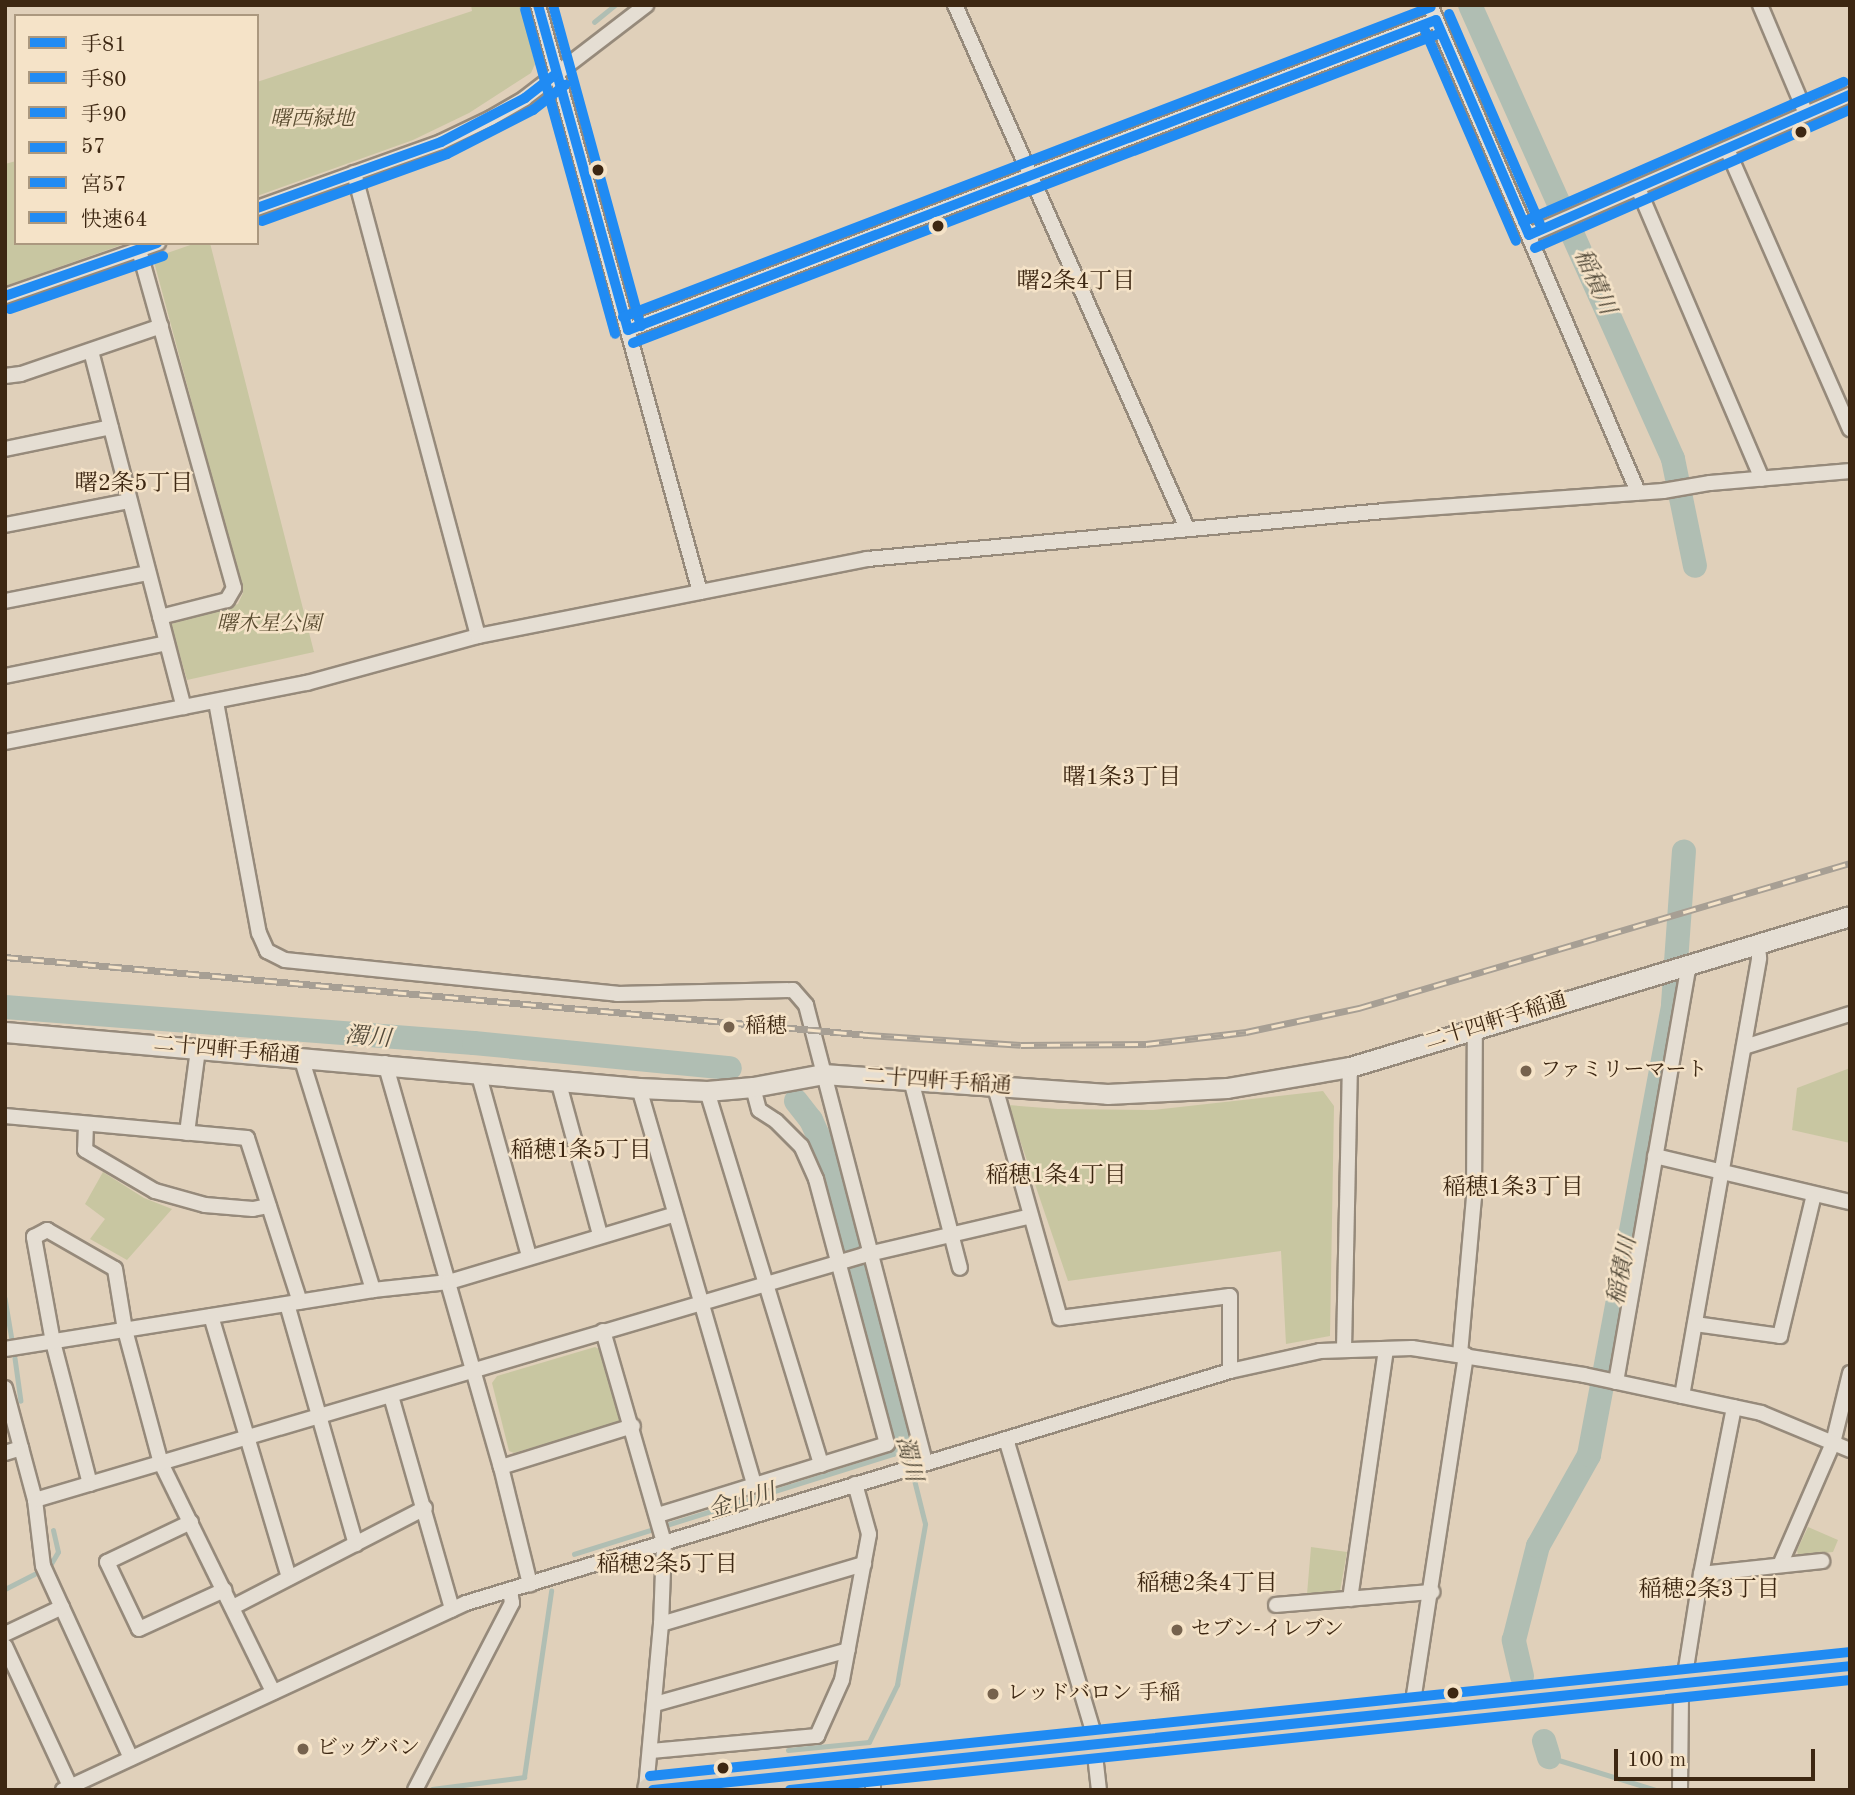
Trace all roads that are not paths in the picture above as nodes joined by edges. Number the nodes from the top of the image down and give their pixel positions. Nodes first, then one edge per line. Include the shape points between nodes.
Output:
1 (538, 5) edge
2 (646, 5) edge
3 (955, 5) edge
4 (1430, 5) edge
5 (1760, 5) edge
6 (1436, 20) junction
7 (556, 74) junction
8 (1850, 95) edge
9 (1806, 114) junction
10 (1727, 149) junction
11 (354, 173) junction
12 (1030, 176) junction
13 (1637, 188) junction
14 (259, 207) edge
15 (1529, 235) junction
16 (153, 245) edge
17 (139, 250) junction
18 (5, 296) edge
19 (160, 326) junction
20 (628, 330) junction
21 (91, 351) junction
22 (5, 376) edge
23 (111, 427) junction
24 (1850, 429) edge
25 (5, 449) edge
26 (1850, 471) edge
27 (1762, 479) junction
28 (1639, 492) junction
29 (130, 501) junction
30 (5, 525) edge
31 (1187, 528) junction
32 (148, 573) junction
33 (700, 592) junction
34 (5, 601) edge
35 (160, 617) junction
36 (478, 636) junction
37 (167, 643) junction
38 (5, 676) edge
39 (216, 702) junction
40 (184, 707) junction
41 (5, 743) edge
42 (1850, 916) edge
43 (1758, 944) junction
44 (1685, 964) junction
45 (1850, 1014) edge
46 (1475, 1027) junction
47 (5, 1032) edge
48 (1744, 1047) junction
49 (198, 1050) junction
50 (300, 1057) junction
51 (385, 1063) junction
52 (1350, 1067) junction
53 (478, 1072) junction
54 (823, 1074) junction
55 (558, 1080) junction
56 (911, 1080) junction
57 (753, 1087) junction
58 (995, 1087) junction
59 (639, 1088) junction
60 (707, 1091) junction
61 (5, 1116) edge
62 (86, 1124) junction
63 (187, 1133) junction
64 (1655, 1156) junction
65 (1722, 1172) junction
66 (1814, 1194) junction
67 (1850, 1202) edge
68 (269, 1206) junction
69 (675, 1214) junction
70 (1031, 1216) junction
71 (600, 1235) junction
72 (950, 1235) junction
73 (867, 1254) junction
74 (529, 1256) junction
75 (842, 1261) junction
76 (960, 1268) dead end
77 (449, 1282) junction
78 (767, 1283) junction
79 (373, 1290) junction
80 (294, 1303) junction
81 (701, 1303) junction
82 (211, 1316) junction
83 (1695, 1324) junction
84 (125, 1330) junction
85 (603, 1331) junction
86 (53, 1342) junction
87 (5, 1349) edge
88 (1343, 1349) junction
89 (1386, 1350) junction
90 (1463, 1355) junction
91 (1230, 1371) junction
92 (474, 1372) junction
93 (1613, 1381) junction
94 (1849, 1383) edge
95 (5, 1388) edge
96 (391, 1396) junction
97 (1682, 1396) junction
98 (1734, 1407) junction
99 (319, 1416) junction
100 (633, 1426) junction
101 (248, 1437) junction
102 (1006, 1439) junction
103 (1833, 1443) junction
104 (21, 1448) junction
105 (1850, 1450) edge
106 (5, 1453) edge
107 (161, 1463) junction
108 (821, 1465) junction
109 (921, 1465) junction
110 (501, 1467) junction
111 (90, 1484) junction
112 (855, 1484) junction
113 (754, 1485) junction
114 (35, 1500) junction
115 (425, 1508) junction
116 (191, 1522) junction
117 (661, 1528) junction
118 (355, 1544) junction
119 (1822, 1561) dead end
120 (864, 1564) junction
121 (1780, 1565) junction
122 (1701, 1574) junction
123 (289, 1578) junction
124 (530, 1584) junction
125 (224, 1590) junction
126 (510, 1591) junction
127 (1432, 1592) junction
128 (1350, 1599) junction
129 (1276, 1605) dead end
130 (62, 1607) junction
131 (233, 1607) junction
132 (452, 1609) junction
133 (661, 1624) junction
134 (5, 1634) edge
135 (5, 1646) edge
136 (848, 1650) junction
137 (1850, 1666) edge
138 (1850, 1682) edge
139 (1683, 1689) junction
140 (274, 1692) junction
141 (655, 1704) junction
142 (1415, 1709) junction
143 (651, 1751) junction
144 (1097, 1751) junction
145 (131, 1758) junction
146 (873, 1786) edge
147 (67, 1788) edge
148 (415, 1790) edge
149 (648, 1790) edge
150 (794, 1790) edge
151 (1099, 1790) edge
152 (1680, 1790) edge

1 - 7 street
2 - 7 street
3 - 12 street
4 - 6 street
5 - 9 street
6 - 12 street
6 - 15 street
7 - 11 street via 525,98 454,136
7 - 20 street
8 - 9 street
9 - 10 street
10 - 13 street
10 - 24 street
11 - 14 street
11 - 36 street
12 - 20 street
12 - 31 street
13 - 15 street
13 - 27 street
15 - 28 street
16 - 17 street
17 - 18 street
17 - 19 street
19 - 21 street
19 - 35 street via 234,588 227,600
20 - 33 street
21 - 22 street
21 - 23 street
23 - 25 street
23 - 29 street
26 - 27 street
27 - 28 street
28 - 31 street
29 - 30 street
29 - 32 street
31 - 33 street via 867,559
32 - 34 street
32 - 35 street
33 - 36 street
35 - 37 street
36 - 39 street via 307,683
37 - 38 street
37 - 40 street
39 - 40 street
39 - 54 street via 256,921 267,951 285,960 617,994 793,990 806,1004
40 - 41 street
42 - 43 street, 二十四軒手稲通
43 - 44 street, 二十四軒手稲通
43 - 48 street
44 - 46 street, 二十四軒手稲通
44 - 64 street
45 - 48 street
46 - 52 street, 二十四軒手稲通
46 - 90 street via 1474,1197
47 - 49 street, 二十四軒手稲通
48 - 65 street
49 - 50 street, 二十四軒手稲通
49 - 63 street
50 - 51 street, 二十四軒手稲通
50 - 79 street
51 - 53 street, 二十四軒手稲通
51 - 77 street
52 - 58 street, 二十四軒手稲通 via 1227,1088 1107,1094
52 - 88 street
53 - 55 street, 二十四軒手稲通
53 - 74 street
54 - 56 street, 二十四軒手稲通
54 - 57 street, 二十四軒手稲通
54 - 73 street
55 - 59 street, 二十四軒手稲通
55 - 71 street
56 - 58 street, 二十四軒手稲通
56 - 72 street
57 - 60 street, 二十四軒手稲通
57 - 75 street via 759,1110 801,1146
58 - 70 street
59 - 60 street, 二十四軒手稲通
59 - 69 street
60 - 78 street
61 - 62 street
62 - 63 street
62 - 68 street via 85,1150 155,1191 205,1205
63 - 68 street via 247,1138
64 - 65 street
64 - 93 street
65 - 66 street
65 - 83 street
66 - 67 street
66 - 83 street via 1780,1336
68 - 80 street
69 - 71 street
69 - 81 street
70 - 72 street
70 - 91 street via 1060,1318 1230,1296
71 - 74 street
72 - 73 street
72 - 76 street
73 - 75 street
73 - 109 street
74 - 77 street
75 - 78 street
75 - 108 street via 887,1444
77 - 79 street
77 - 92 street
78 - 81 street
78 - 108 street
79 - 80 street
80 - 82 street
80 - 99 street
81 - 85 street
81 - 113 street
82 - 84 street
82 - 101 street
83 - 97 street
84 - 86 street
84 - 86 street via 115,1269 47,1230 34,1237
84 - 107 street
85 - 92 street
85 - 100 street
86 - 87 street
86 - 111 street
88 - 89 street
88 - 91 street
89 - 90 street via 1412,1348
89 - 128 street
90 - 93 street
90 - 127 street
91 - 102 street
92 - 96 street
92 - 110 street
93 - 97 street
94 - 103 street
95 - 104 street
96 - 99 street
96 - 115 street
97 - 98 street
98 - 103 street via 1761,1413
98 - 122 street
99 - 101 street
99 - 118 street
100 - 110 street
100 - 117 street
101 - 107 street
101 - 123 street
102 - 109 street
102 - 144 street
103 - 105 street
103 - 121 street
104 - 106 street
104 - 114 street
107 - 111 street
107 - 116 street
108 - 113 street
109 - 112 street
110 - 124 street
111 - 114 street
112 - 117 street
112 - 120 street via 869,1534
113 - 117 street
114 - 130 street via 43,1566
115 - 118 street
115 - 132 street
116 - 125 street
116 - 125 street via 107,1562 139,1629
117 - 124 street
117 - 133 street
118 - 123 street
119 - 121 street
120 - 133 street
120 - 136 street
121 - 122 street
122 - 139 street
123 - 131 street
124 - 126 street
125 - 131 street
126 - 132 street
126 - 148 street via 512,1603
127 - 128 street
127 - 142 street
128 - 129 street
130 - 134 street
130 - 145 street
131 - 140 street
132 - 140 street
133 - 141 street
135 - 147 street
136 - 141 street
136 - 143 street via 842,1680 817,1736
137 - 139 highway
138 - 139 highway
139 - 142 highway
139 - 144 highway
139 - 152 street
140 - 145 street
141 - 143 street
142 - 144 highway
143 - 149 street
144 - 146 highway
144 - 149 highway
144 - 151 street
145 - 147 street
146 - 150 highway

